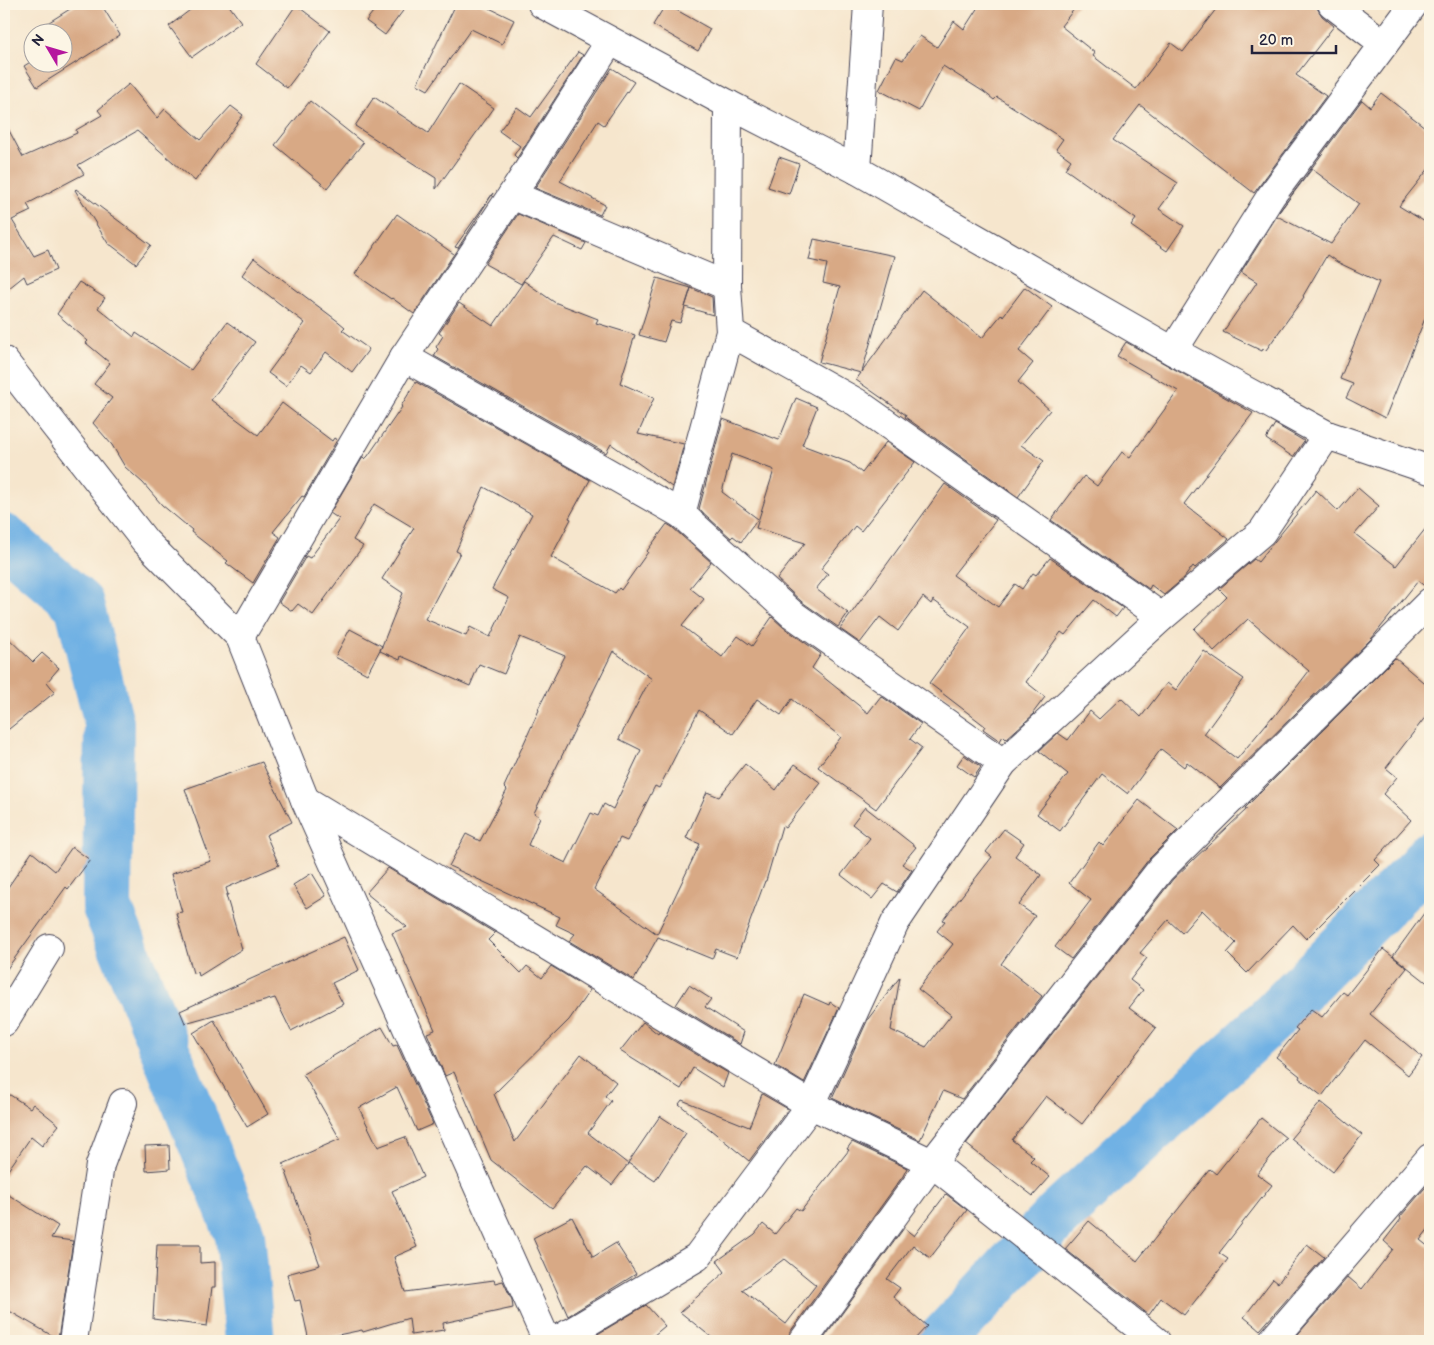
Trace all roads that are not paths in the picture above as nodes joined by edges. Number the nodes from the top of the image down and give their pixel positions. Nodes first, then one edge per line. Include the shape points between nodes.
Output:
1 (542, 4) edge
2 (868, 4) edge
3 (1332, 4) edge
4 (1414, 4) edge
5 (610, 41) junction
6 (1384, 44) junction
7 (728, 104) junction
8 (857, 170) junction
9 (512, 195) junction
10 (727, 286) junction
11 (730, 332) junction
12 (1173, 351) junction
13 (404, 357) junction
14 (4, 361) edge
15 (1327, 435) junction
16 (1430, 470) edge
17 (682, 514) junction
18 (1430, 602) edge
19 (1162, 617) junction
20 (240, 637) junction
21 (1003, 762) junction
22 (305, 800) junction
23 (50, 948) dead end
24 (12, 990) edge
25 (4, 1022) edge
26 (124, 1103) dead end
27 (811, 1105) junction
28 (1430, 1158) edge
29 (932, 1163) junction
30 (73, 1341) edge
31 (546, 1341) edge
32 (556, 1341) edge
33 (803, 1341) edge
34 (1156, 1341) edge
35 (1272, 1341) edge

1 - 5 street
2 - 8 street
3 - 6 street
4 - 6 street
5 - 7 street
5 - 9 street
6 - 12 street via 1271,196
7 - 8 street
7 - 10 street
8 - 12 street
9 - 10 street
9 - 13 street
10 - 11 street
11 - 17 street
11 - 19 street via 856,402
12 - 15 street
13 - 17 street
13 - 20 street
14 - 20 street via 145,542
15 - 16 street
15 - 19 street via 1262,532
17 - 21 street via 792,614
18 - 29 street via 1161,869
19 - 21 street
20 - 22 street
21 - 27 street via 894,923
22 - 27 street
22 - 31 street
23 - 24 street
24 - 25 street
26 - 30 street via 100,1165
27 - 29 street
27 - 32 street via 696,1257
28 - 35 street
29 - 33 street
29 - 34 street

